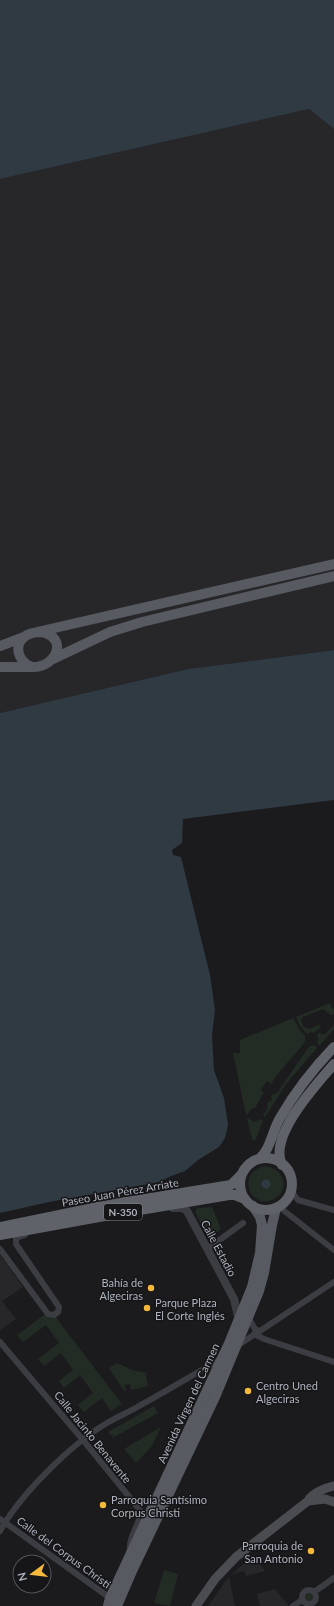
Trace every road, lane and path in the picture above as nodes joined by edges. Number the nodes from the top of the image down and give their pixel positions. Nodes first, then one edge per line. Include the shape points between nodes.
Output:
1 (334, 564) edge
2 (334, 576) edge
3 (37, 632) junction
4 (26, 636) junction
5 (0, 646) edge
6 (53, 659) junction
7 (0, 667) edge
8 (32, 667) junction
9 (334, 1047) edge
10 (334, 1064) edge
11 (259, 1159) junction
12 (282, 1165) junction
13 (241, 1176) junction
14 (291, 1187) junction
15 (249, 1203) junction
16 (163, 1206) junction
17 (277, 1207) junction
18 (334, 1210) edge
19 (62, 1223) junction
20 (244, 1223) dead end
21 (0, 1227) edge
22 (0, 1235) edge
23 (0, 1249) edge
24 (207, 1249) junction
25 (334, 1250) edge
26 (334, 1282) edge
27 (243, 1319) junction
28 (256, 1333) junction
29 (0, 1342) edge
30 (235, 1348) junction
31 (222, 1358) junction
32 (334, 1362) edge
33 (83, 1440) junction
34 (334, 1486) edge
35 (308, 1501) junction
36 (334, 1502) edge
37 (3, 1520) edge
38 (0, 1531) edge
39 (131, 1554) junction
40 (334, 1578) edge
41 (314, 1592) junction
42 (302, 1600) junction
43 (112, 1603) edge
44 (196, 1606) edge
45 (293, 1606) edge

1 - 3 main road
2 - 6 main road via 142,622 110,632
3 - 4 main road
3 - 6 main road via 47,633 55,640 57,649
4 - 5 main road
4 - 8 main road via 21,640 18,651 22,661
6 - 8 main road via 45,665
7 - 8 main road
9 - 11 highway, N-350 via 293,1095 278,1120 264,1154
10 - 12 highway via 288,1125 279,1151
11 - 12 highway via 269,1158
11 - 13 highway, N-350 via 250,1163
12 - 14 highway via 290,1177
13 - 15 highway via 240,1185
13 - 21 highway, Paseo Juan Pérez Arriate / N-350 via 231,1185 108,1205
14 - 17 highway via 288,1197
14 - 18 street via 298,1200
15 - 16 highway, Paseo Juan Pérez Arriate / N-350 via 235,1195 229,1195
15 - 17 highway, N-350 via 262,1209
15 - 27 main road, Avenida Virgen del Carmen via 260,1217 262,1225 260,1253
16 - 19 highway, Paseo Juan Pérez Arriate / N-350
16 - 24 street, Calle Estadio via 185,1209
17 - 25 street
17 - 27 main road, Avenida Virgen del Carmen via 259,1291
19 - 22 highway, Paseo Juan Pérez Arriate / N-350
19 - 23 street via 57,1228 18,1237 15,1241 59,1307 54,1315 48,1314
20 - 24 street
24 - 27 street, Calle Estadio
26 - 28 street
27 - 28 street
27 - 30 main road, Avenida Virgen del Carmen
27 - 31 main road, Avenida Virgen del Carmen
28 - 30 street
28 - 32 street via 264,1339
29 - 33 street, Calle Jacinto Benavente
30 - 43 main road, Avenida Virgen del Carmen via 132,1571
31 - 33 street via 107,1423
31 - 39 main road, Avenida Virgen del Carmen
33 - 37 street via 44,1475
33 - 39 street, Calle Jacinto Benavente via 140,1510 140,1518 130,1540
34 - 35 main road via 315,1494
34 - 36 main road via 330,1494
35 - 36 main road via 320,1499
35 - 44 main road via 236,1557 215,1579
37 - 38 street
37 - 43 street, Calle del Corpus Christi
39 - 43 main road, Avenida Virgen del Carmen
40 - 41 street
41 - 42 street via 305,1591
41 - 42 street via 316,1597 312,1604 305,1604
42 - 45 street

